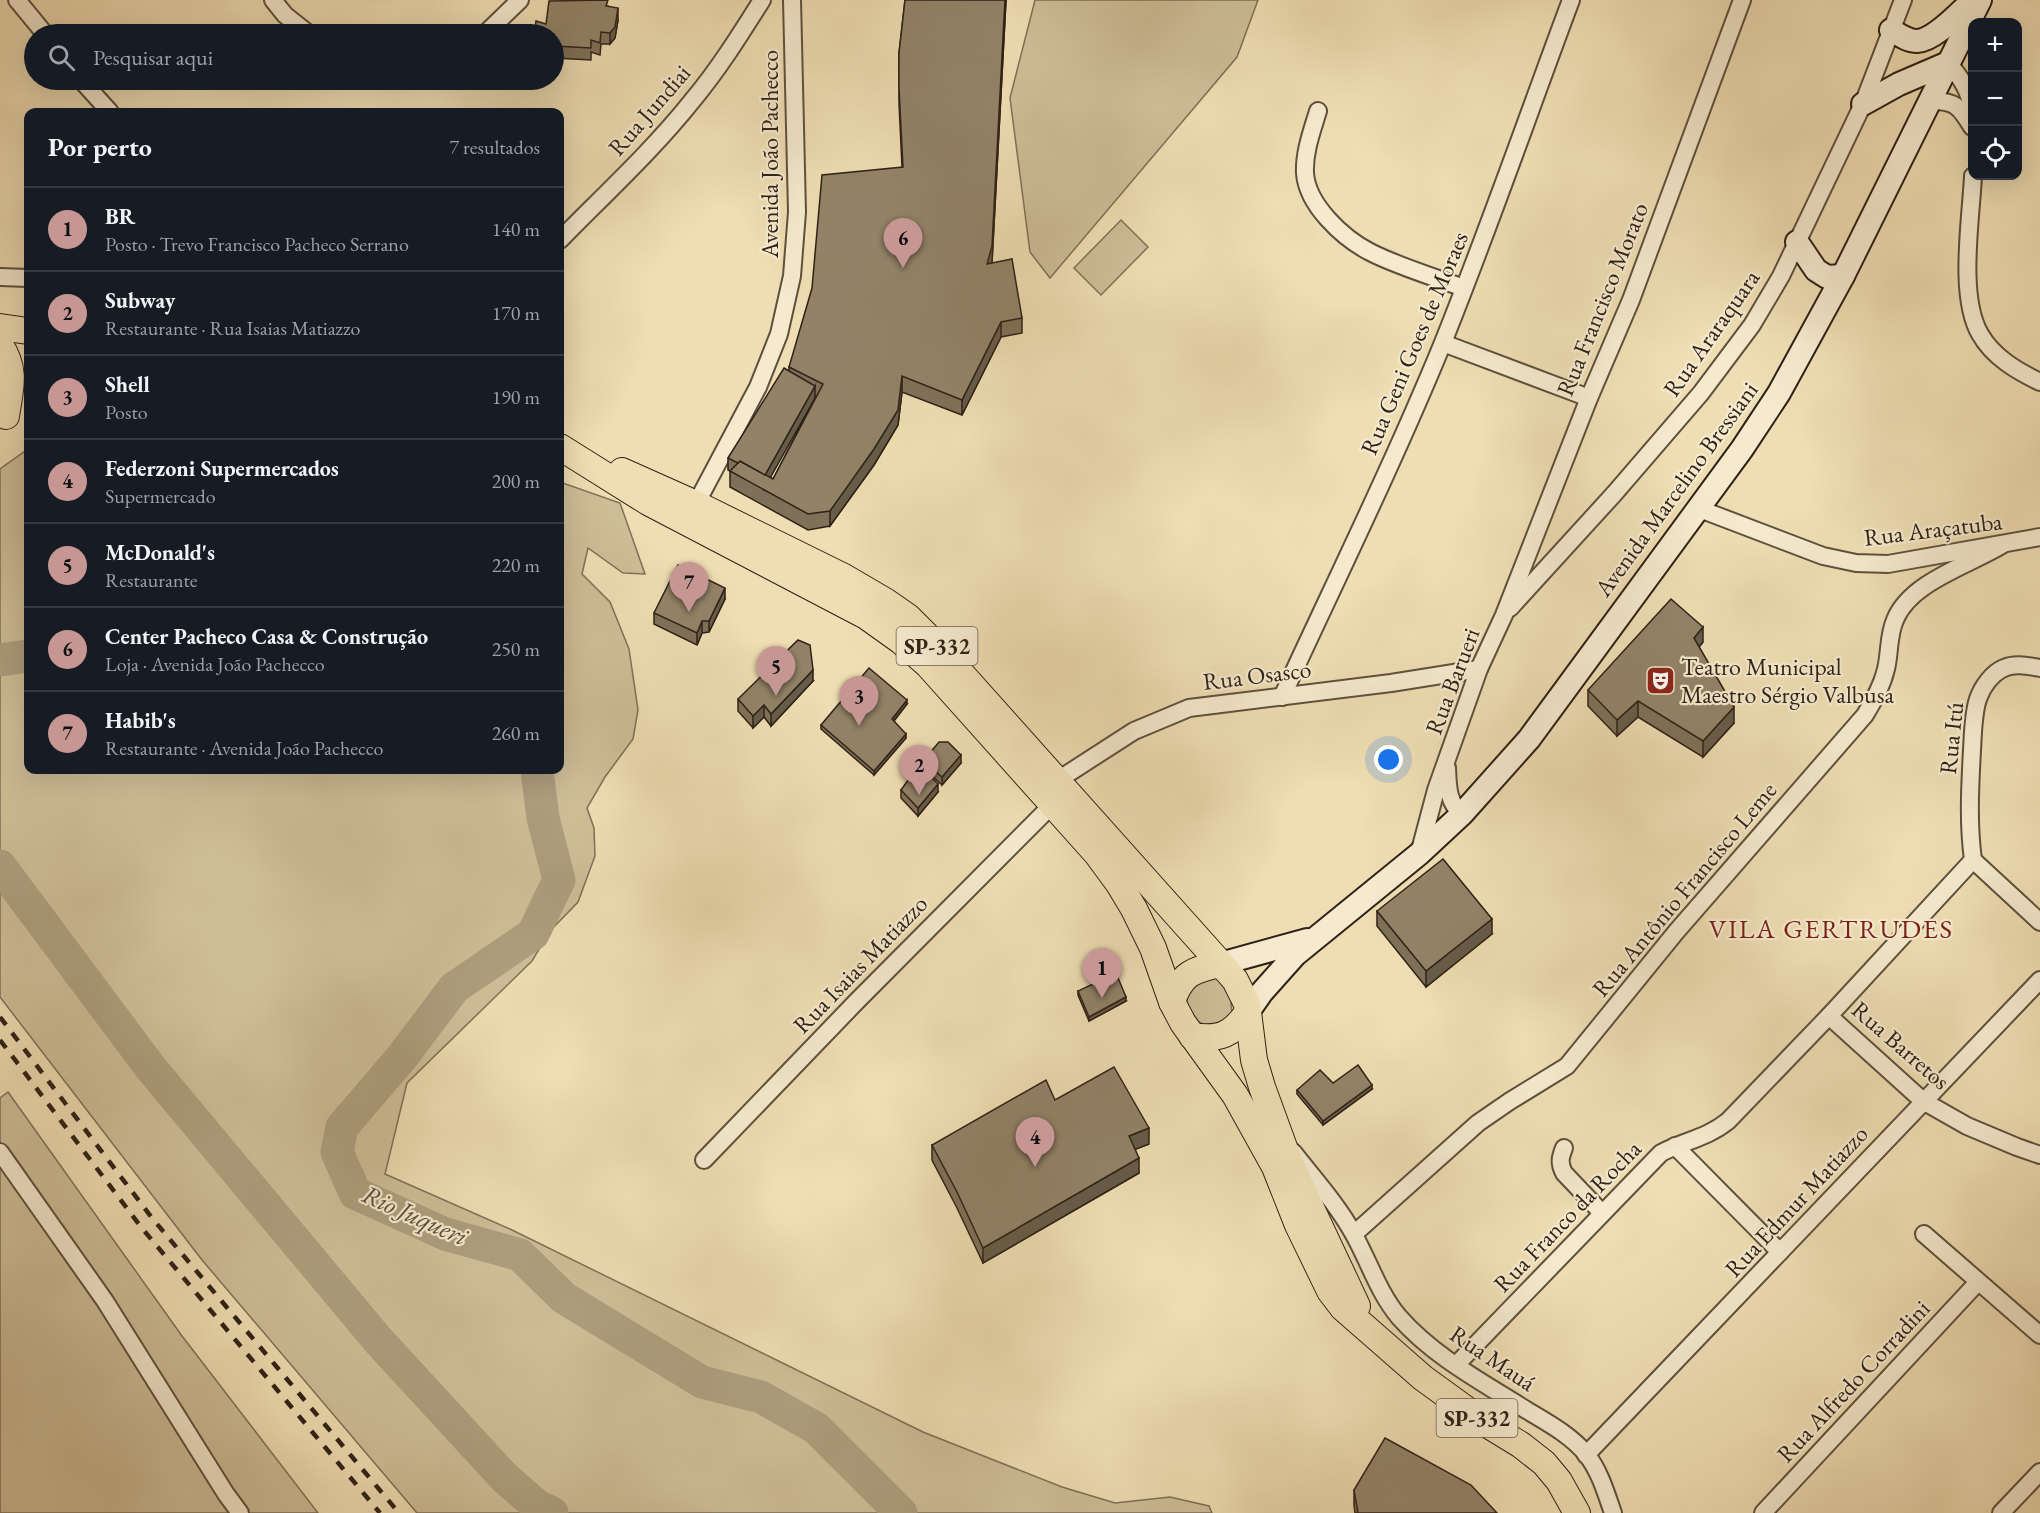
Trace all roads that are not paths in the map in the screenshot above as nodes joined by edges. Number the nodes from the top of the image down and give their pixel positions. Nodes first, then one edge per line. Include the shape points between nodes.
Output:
1 (17, 0) edge
2 (273, 0) edge
3 (520, 0) edge
4 (762, 0) edge
5 (792, 0) edge
6 (1571, 0) edge
7 (1742, 0) edge
8 (1903, 0) edge
9 (1974, 0) edge
10 (1980, 0) edge
11 (37, 24) edge
12 (296, 24) edge
13 (495, 24) edge
14 (1891, 30) junction
15 (1948, 63) junction
16 (90, 90) edge
17 (1968, 95) edge
18 (1930, 100) junction
19 (1863, 104) junction
20 (106, 108) edge
21 (1318, 111) dead end
22 (1971, 126) edge
23 (1973, 180) edge
24 (564, 236) edge
25 (1797, 242) junction
26 (1843, 276) junction
27 (0, 277) edge
28 (24, 278) edge
29 (1464, 288) junction
30 (0, 327) edge
31 (24, 330) edge
32 (1443, 342) junction
33 (0, 345) edge
34 (2040, 382) edge
35 (1589, 398) junction
36 (24, 405) edge
37 (3, 419) edge
38 (564, 449) edge
39 (564, 450) edge
40 (696, 504) junction
41 (1697, 508) junction
42 (2040, 537) edge
43 (2002, 545) junction
44 (1504, 615) junction
45 (2040, 668) edge
46 (1479, 669) junction
47 (1282, 697) junction
48 (1446, 764) junction
49 (1058, 780) junction
50 (1052, 805) junction
51 (1462, 814) junction
52 (1419, 854) junction
53 (1973, 861) junction
54 (2040, 922) edge
55 (1317, 936) junction
56 (1220, 964) junction
57 (2040, 980) edge
58 (1172, 1002) junction
59 (1248, 1012) junction
60 (1829, 1016) junction
61 (1192, 1036) junction
62 (1923, 1101) junction
63 (1280, 1136) junction
64 (1675, 1146) junction
65 (1564, 1149) dead end
66 (0, 1152) edge
67 (2040, 1155) edge
68 (704, 1160) dead end
69 (1602, 1213) junction
70 (1354, 1234) junction
71 (1924, 1234) dead end
72 (1780, 1252) junction
73 (1978, 1282) junction
74 (1368, 1329) junction
75 (2040, 1335) edge
76 (1456, 1365) junction
77 (1587, 1455) junction
78 (2040, 1472) edge
79 (2010, 1510) edge
80 (240, 1513) edge
81 (1577, 1513) edge
82 (1613, 1513) edge
83 (1763, 1513) edge

1 - 11 street
2 - 12 street
3 - 13 street
4 - 24 street, Rua Jundiai via 692,102
5 - 40 street, Avenida João Pachecco via 797,212 792,276 779,334 758,387
6 - 29 street, Rua Geni Goes de Moraes
7 - 35 street, Rua Francisco Morato via 1631,300
8 - 14 street, Rua Araraquara
9 - 14 street via 1927,38 1916,41
10 - 15 street, Avenida Marcelino Bressiani
14 - 19 street, Rua Araraquara
15 - 17 street
15 - 18 street, Avenida Marcelino Bressiani
15 - 19 street
16 - 20 street
18 - 22 street via 1954,104
18 - 26 street, Avenida Marcelino Bressiani
19 - 25 street, Rua Araraquara
21 - 29 street via 1306,153 1305,175 1320,210 1369,252
23 - 34 street via 1968,273 1971,310 1980,334 1997,355
25 - 26 street via 1816,270 1827,277
25 - 44 street, Rua Araraquara via 1752,325 1701,393
26 - 41 street, Avenida Marcelino Bressiani via 1779,393
27 - 28 street
29 - 32 street, Rua Geni Goes de Moraes
30 - 31 main road
32 - 35 street
32 - 47 street, Rua Geni Goes de Moraes
33 - 37 main road via 11,366 12,378
35 - 44 street, Rua Francisco Morato
36 - 37 main road
38 - 40 main road, SP-332
39 - 50 main road, SP-332 via 648,502 867,616 896,637 927,665
40 - 49 main road, SP-332 via 844,577 908,617
41 - 43 street, Rua Araçatuba via 1823,556 1856,563 1888,564
41 - 51 street, Avenida Marcelino Bressiani via 1529,740
42 - 43 street, Rua Araçatuba
43 - 70 street, Rua Antônio Francisco Leme via 1923,587 1900,609 1889,643 1887,667 1865,715 1676,932 1567,1066 1478,1123
44 - 46 street, Rua Barueri
45 - 53 street, Rua Itú via 2021,664 2003,668 1984,686 1977,700 1969,800
46 - 47 street, Rua Osasco
46 - 48 street, Rua Barueri
47 - 49 street, Rua Osasco via 1189,708 1134,730
48 - 51 street, Rua Barueri via 1450,797
48 - 52 street, Rua Barueri
49 - 56 main road, SP-332
50 - 58 main road, SP-332 via 1119,884 1153,948
50 - 68 street, Rua Isaias Matiazzo
51 - 52 street, Avenida Marcelino Bressiani
52 - 55 street, Avenida Marcelino Bressiani
53 - 54 street
53 - 60 street, Rua Franco da Rocha
55 - 56 street
55 - 59 street, Avenida Marcelino Bressiani via 1275,976
56 - 58 main road via 1187,975
56 - 59 main road, SP-332 via 1234,980
57 - 62 street, Rua Edmur Matiazzo
58 - 61 main road, SP-332
59 - 61 main road via 1224,1036
59 - 63 main road, SP-332 via 1254,1060
60 - 62 street, Rua Barretos
60 - 64 street, Rua Franco da Rocha via 1728,1121 1714,1132
61 - 74 main road, SP-332 via 1246,1113 1275,1167 1330,1292
62 - 67 street, Rua Barretos via 1967,1126
62 - 72 street, Rua Edmur Matiazzo
63 - 70 street, Rua Mauá
63 - 74 main road, SP-332
64 - 69 street, Rua Franco da Rocha via 1661,1153
64 - 72 street
65 - 69 street via 1560,1158 1564,1173
66 - 80 street via 105,1301
69 - 76 street, Rua Franco da Rocha
70 - 76 street, Rua Mauá via 1368,1268 1399,1317
71 - 73 street
72 - 77 street, Rua Edmur Matiazzo
73 - 75 street
73 - 83 street, Rua Alfredo Corradini
74 - 81 main road, SP-332 via 1423,1378 1544,1463
76 - 77 street, Rua Mauá via 1544,1421
77 - 82 street, Rua Mauá via 1602,1481
78 - 79 street

